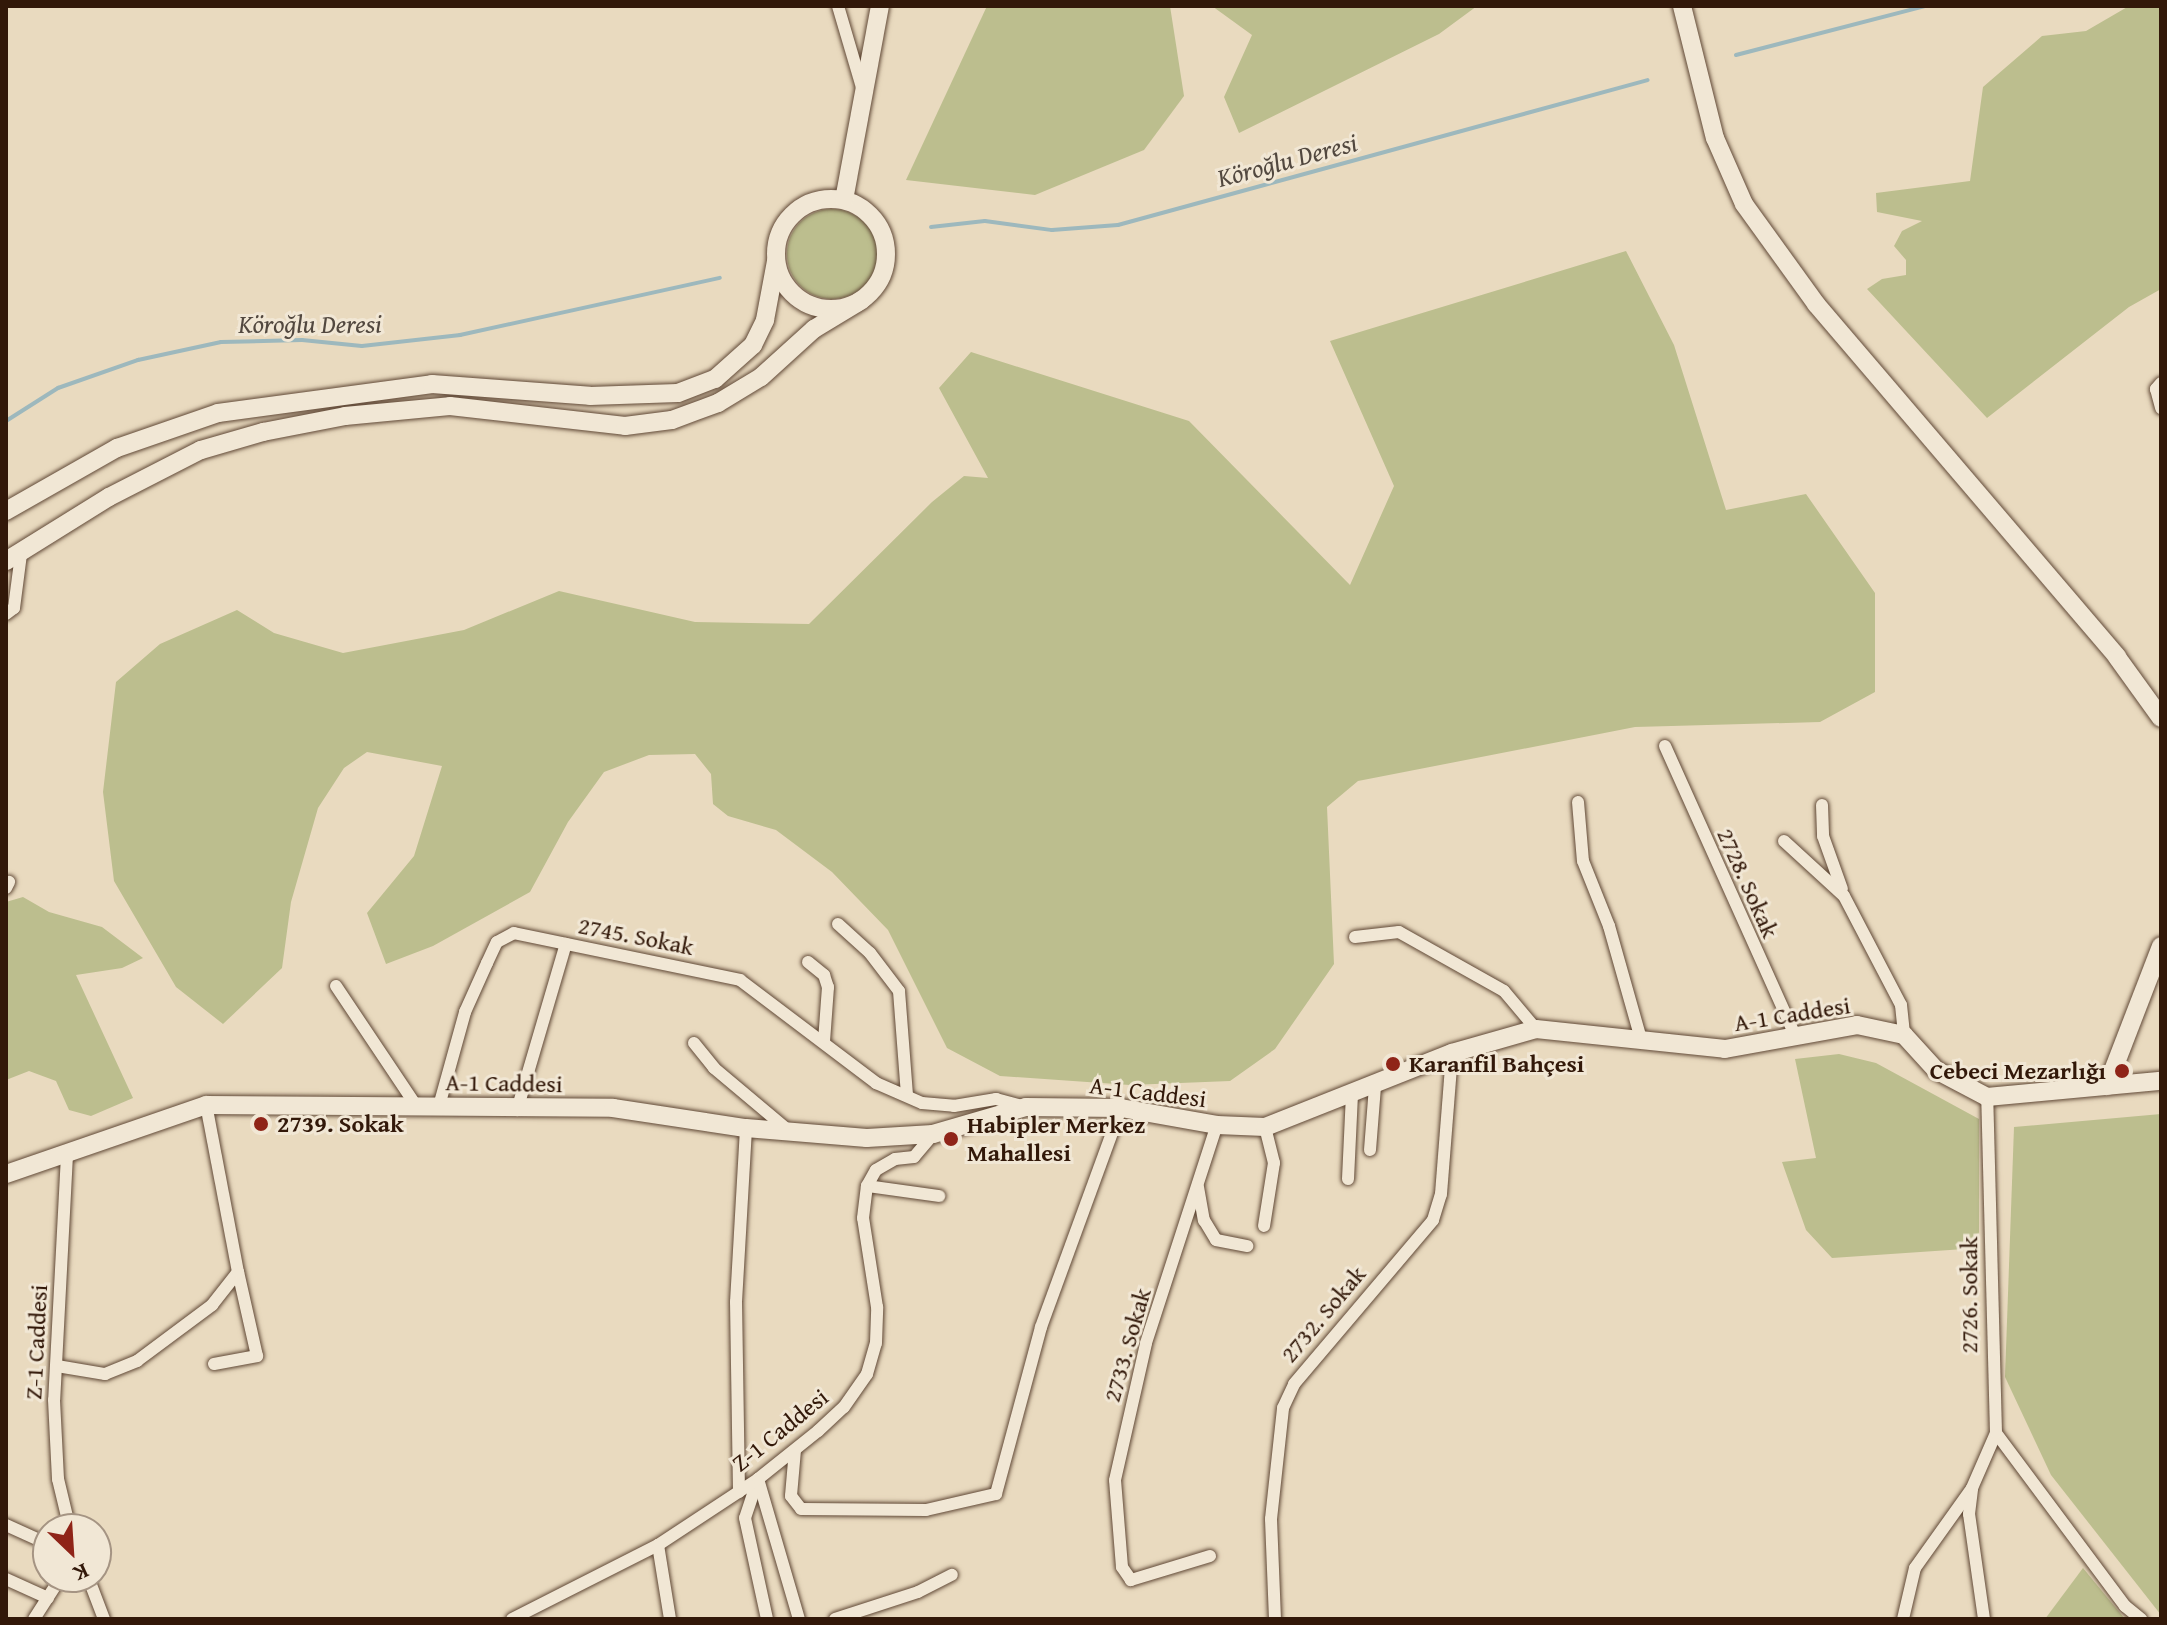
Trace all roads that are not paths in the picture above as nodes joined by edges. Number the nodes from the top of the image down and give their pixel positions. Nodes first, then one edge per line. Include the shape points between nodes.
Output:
1 (838, 6) edge
2 (880, 6) edge
3 (1682, 6) edge
4 (864, 93) junction
5 (844, 200) junction
6 (776, 261) junction
7 (862, 300) junction
8 (2161, 383) edge
9 (2161, 408) edge
10 (8, 509) edge
11 (11, 561) edge
12 (6, 614) edge
13 (2161, 718) edge
14 (1665, 746) dead end
15 (1578, 802) dead end
16 (1822, 805) dead end
17 (1784, 841) dead end
18 (1844, 896) junction
19 (838, 924) dead end
20 (1355, 937) dead end
21 (566, 944) junction
22 (2161, 946) edge
23 (808, 962) dead end
24 (336, 986) dead end
25 (1536, 1029) junction
26 (1795, 1035) junction
27 (1904, 1035) junction
28 (1641, 1039) junction
29 (824, 1041) junction
30 (694, 1043) dead end
31 (1452, 1053) junction
32 (2161, 1081) edge
33 (1375, 1086) junction
34 (2107, 1086) junction
35 (1352, 1094) junction
36 (907, 1096) junction
37 (1987, 1097) junction
38 (415, 1104) junction
39 (206, 1105) junction
40 (439, 1106) junction
41 (1026, 1107) junction
42 (1121, 1108) junction
43 (517, 1110) junction
44 (1217, 1125) junction
45 (1265, 1127) junction
46 (746, 1128) junction
47 (789, 1131) junction
48 (933, 1134) junction
49 (1370, 1150) dead end
50 (67, 1155) junction
51 (6, 1174) edge
52 (1348, 1179) dead end
53 (1198, 1184) junction
54 (867, 1186) junction
55 (939, 1196) dead end
56 (1264, 1226) dead end
57 (1247, 1246) dead end
58 (238, 1272) junction
59 (214, 1364) dead end
60 (57, 1366) junction
61 (1996, 1433) junction
62 (795, 1450) junction
63 (758, 1479) junction
64 (1972, 1488) junction
65 (739, 1492) junction
66 (66, 1513) edge
67 (6, 1525) edge
68 (32, 1537) edge
69 (658, 1545) junction
70 (1210, 1556) dead end
71 (952, 1575) dead end
72 (6, 1579) edge
73 (51, 1593) edge
74 (94, 1593) edge
75 (48, 1598) junction
76 (34, 1619) edge
77 (104, 1619) edge
78 (512, 1619) edge
79 (670, 1619) edge
80 (767, 1619) edge
81 (799, 1619) edge
82 (835, 1619) edge
83 (1275, 1619) edge
84 (1903, 1619) edge
85 (1984, 1619) edge
86 (2141, 1619) edge

1 - 4 street
2 - 4 main road
3 - 13 main road via 1715,138 1752,216 1816,304 2117,657
4 - 5 main road
5 - 6 main road via 826,198 793,213 782,227
5 - 7 main road via 874,218 887,252 880,279
6 - 7 main road via 792,294 808,304 835,308
6 - 10 main road via 765,320 753,345 715,379 678,393 590,396 432,384 218,413 117,448
7 - 11 main road via 814,329 761,377 718,403 672,420 625,426 450,406 345,416 263,432 201,450 109,497
8 - 9 street via 2156,389
11 - 12 street via 14,608
14 - 26 street, 2728. Sokak
15 - 28 street via 1583,861 1609,926
16 - 18 street via 1823,836
17 - 18 street
18 - 27 street via 1889,977 1901,1005
19 - 36 street via 870,953 899,991
20 - 25 street via 1399,932 1504,991
21 - 29 street, 2745. Sokak via 740,980
21 - 40 street, 2745. Sokak via 514,933 497,942 465,1012
21 - 43 street
22 - 34 main road
23 - 29 street via 824,975 828,987
24 - 38 street
25 - 28 main road, A-1 Caddesi
25 - 31 main road, A-1 Caddesi
26 - 27 main road, A-1 Caddesi via 1857,1025
26 - 28 main road, A-1 Caddesi via 1725,1049
27 - 37 main road via 1936,1070
29 - 36 street, 2745. Sokak via 876,1083
30 - 47 street via 714,1068
31 - 33 main road, A-1 Caddesi
31 - 83 street, 2732. Sokak via 1441,1194 1433,1220 1302,1373 1283,1408 1271,1519
32 - 34 main road
33 - 35 main road, A-1 Caddesi
33 - 49 street
34 - 37 main road
35 - 45 main road, A-1 Caddesi
35 - 52 street
36 - 41 street, 2745. Sokak via 954,1106 996,1099
37 - 61 street, 2726. Sokak
38 - 39 main road, A-1 Caddesi
38 - 40 main road, A-1 Caddesi
39 - 50 main road, A-1 Caddesi
39 - 58 street
40 - 43 main road, A-1 Caddesi
41 - 42 main road, A-1 Caddesi
41 - 48 main road, A-1 Caddesi
42 - 44 main road, A-1 Caddesi
42 - 62 street via 1041,1327 996,1494 926,1510 801,1509 790,1487
43 - 46 main road, A-1 Caddesi via 613,1108
44 - 45 main road, A-1 Caddesi
44 - 53 street, 2733. Sokak
45 - 56 street via 1274,1163
46 - 47 main road, A-1 Caddesi
46 - 65 street via 736,1302
47 - 48 main road, A-1 Caddesi via 867,1138
48 - 54 street via 914,1157 895,1159 876,1170
50 - 51 main road, A-1 Caddesi
50 - 60 street, Z-1 Caddesi
53 - 57 street via 1204,1220 1216,1240
53 - 70 street, 2733. Sokak via 1146,1343 1117,1465 1118,1535 1122,1567 1131,1580
54 - 55 street
54 - 62 street, Z-1 Caddesi via 863,1218 877,1307 873,1360 844,1407
58 - 59 street via 257,1356
58 - 60 street via 212,1305 137,1361 105,1374
60 - 66 street, Z-1 Caddesi via 58,1479
61 - 64 street, 2726. Sokak
61 - 86 street via 2125,1606
62 - 63 street, Z-1 Caddesi
63 - 65 street, Z-1 Caddesi
63 - 80 street via 745,1518
63 - 81 street
64 - 84 street, 2726. Sokak via 1915,1568
64 - 85 street, 2726. Sokak via 1971,1543
65 - 69 street, Z-1 Caddesi
67 - 68 street
69 - 78 street, Z-1 Caddesi
69 - 79 street
71 - 82 street
72 - 75 street
73 - 75 street
74 - 77 street
75 - 76 street

